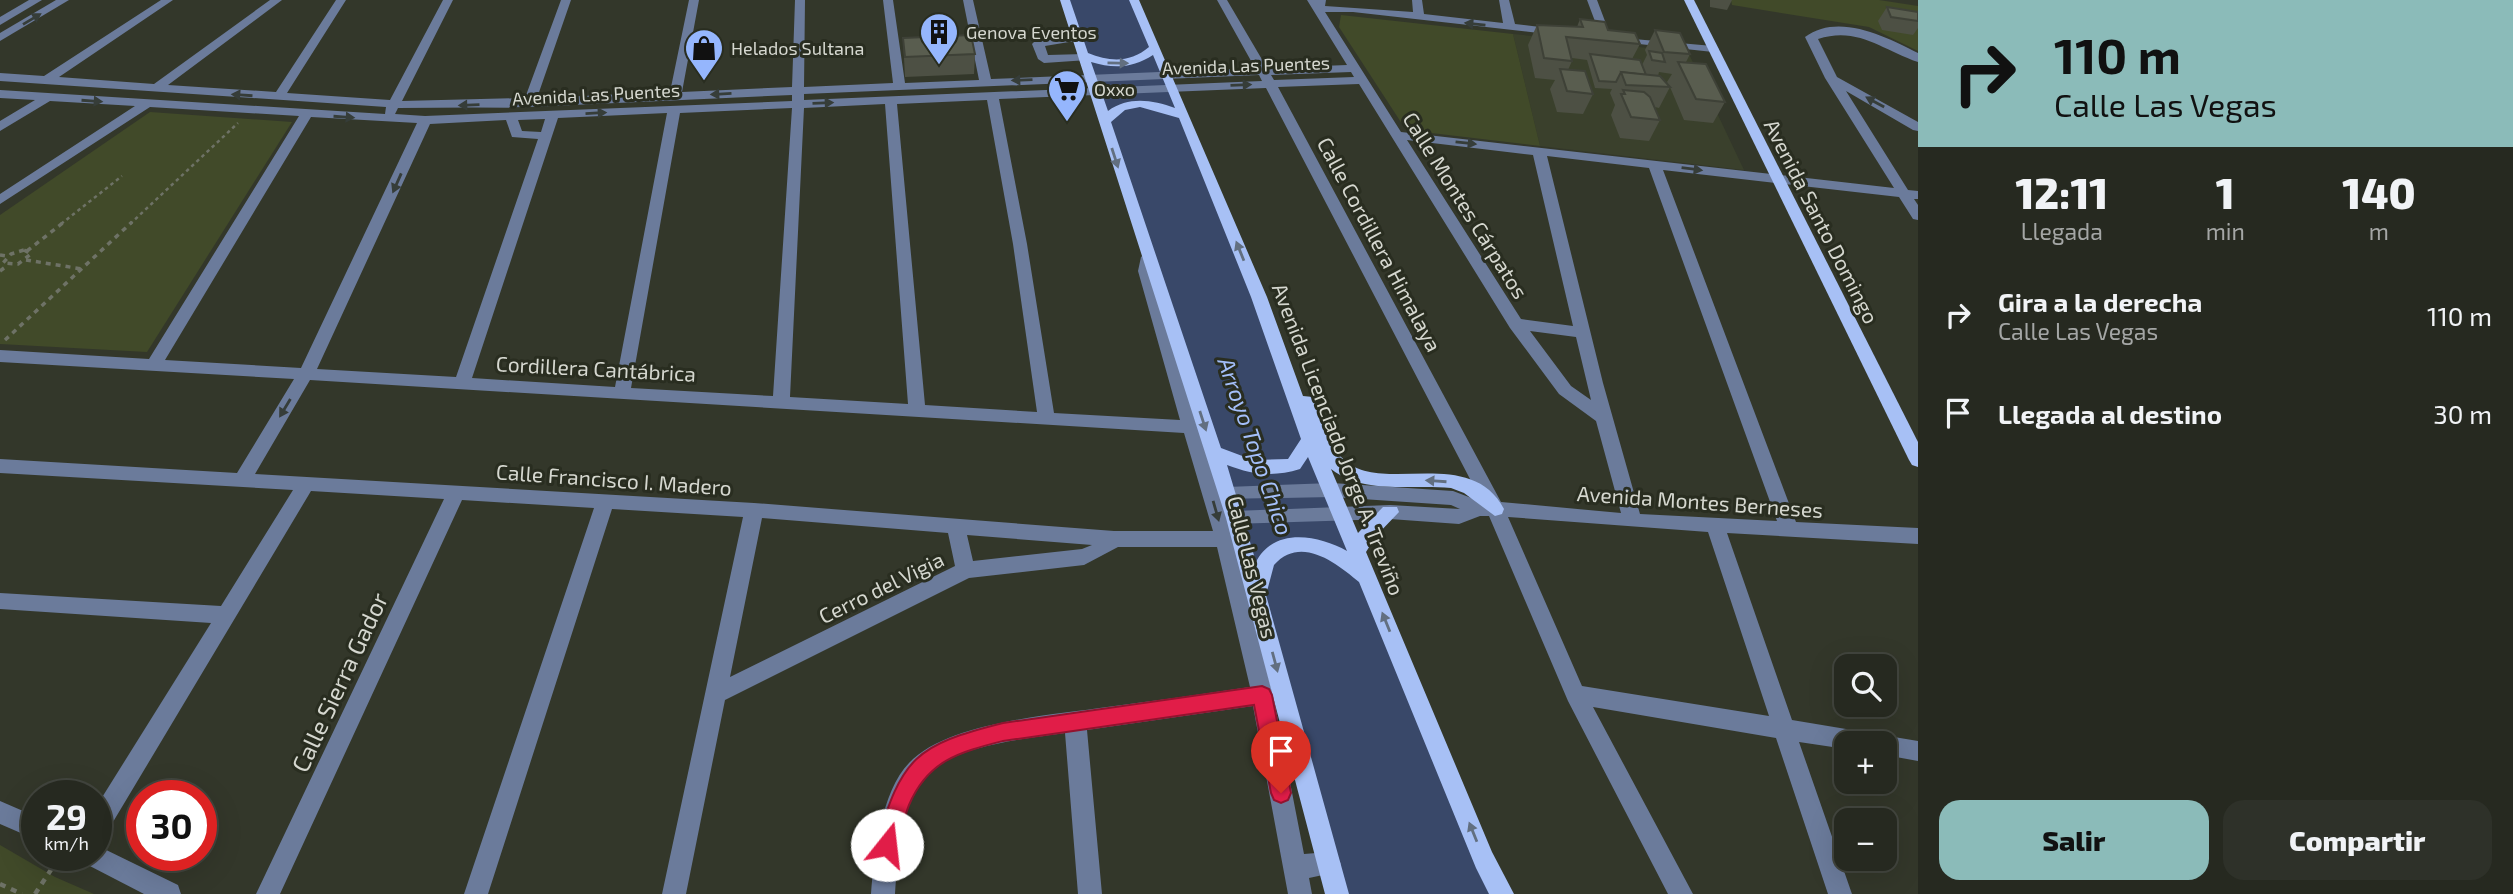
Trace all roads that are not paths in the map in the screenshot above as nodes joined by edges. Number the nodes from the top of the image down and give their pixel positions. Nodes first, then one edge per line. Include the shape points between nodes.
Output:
1 (37, 0) edge
2 (64, 0) edge
3 (169, 0) edge
4 (277, 0) edge
5 (341, 0) edge
6 (448, 0) edge
7 (566, 0) edge
8 (694, 0) edge
9 (800, 0) edge
10 (888, 0) edge
11 (968, 0) edge
12 (1065, 0) edge
13 (1134, 0) edge
14 (1222, 0) edge
15 (1417, 0) edge
16 (1504, 0) edge
17 (1592, 0) edge
18 (1689, 0) edge
19 (1317, 3) edge
20 (1419, 18) junction
21 (0, 22) edge
22 (1510, 27) junction
23 (1565, 33) edge
24 (1593, 36) edge
25 (0, 38) edge
26 (1606, 38) junction
27 (1713, 49) junction
28 (1150, 53) junction
29 (1918, 58) edge
30 (1044, 59) junction
31 (1090, 68) junction
32 (1358, 74) junction
33 (0, 77) edge
34 (1266, 78) junction
35 (1831, 78) junction
36 (1052, 79) junction
37 (45, 81) junction
38 (985, 81) junction
39 (1161, 81) junction
40 (899, 86) junction
41 (155, 89) junction
42 (0, 94) edge
43 (992, 96) junction
44 (798, 97) junction
45 (46, 98) junction
46 (278, 98) junction
47 (891, 101) junction
48 (529, 103) junction
49 (675, 103) junction
50 (145, 104) junction
51 (394, 105) junction
52 (306, 115) junction
53 (553, 115) junction
54 (1183, 115) junction
55 (511, 117) junction
56 (1107, 118) junction
57 (386, 120) junction
58 (425, 120) junction
59 (0, 127) edge
60 (1918, 127) edge
61 (1398, 135) junction
62 (545, 136) junction
63 (1539, 151) junction
64 (1655, 165) junction
65 (1777, 179) junction
66 (1911, 194) edge
67 (0, 200) edge
68 (1918, 216) edge
69 (1148, 257) junction
70 (1259, 297) junction
71 (1516, 324) junction
72 (1585, 333) junction
73 (0, 356) edge
74 (154, 365) junction
75 (307, 372) junction
76 (463, 382) junction
77 (622, 392) junction
78 (780, 402) junction
79 (917, 410) junction
80 (1601, 416) junction
81 (1046, 418) junction
82 (1189, 427) junction
83 (1306, 446) junction
84 (1213, 452) junction
85 (1918, 460) edge
86 (0, 466) edge
87 (243, 480) junction
88 (306, 484) junction
89 (1325, 490) junction
90 (457, 491) junction
91 (1234, 494) junction
92 (605, 502) junction
93 (1487, 509) junction
94 (754, 510) junction
95 (1334, 512) junction
96 (1390, 512) junction
97 (1242, 518) junction
98 (1633, 521) junction
99 (955, 525) junction
100 (1715, 526) junction
101 (1790, 530) junction
102 (1918, 536) edge
103 (1114, 539) junction
104 (1224, 539) junction
105 (1349, 553) junction
106 (966, 570) junction
107 (1257, 593) junction
108 (0, 601) edge
109 (225, 615) junction
110 (716, 694) junction
111 (1574, 694) junction
112 (1262, 695) junction
113 (1075, 721) junction
114 (1784, 730) junction
115 (1834, 738) edge
116 (1897, 748) edge
117 (1918, 751) edge
118 (112, 803) edge
119 (0, 812) edge
120 (21, 822) edge
121 (1329, 864) junction
122 (112, 865) edge
123 (1295, 867) junction
124 (169, 894) edge
125 (268, 894) edge
126 (476, 894) edge
127 (674, 894) edge
128 (883, 894) edge
129 (1090, 894) edge
130 (1300, 894) edge
131 (1337, 894) edge
132 (1502, 894) edge
133 (1681, 894) edge
134 (1840, 894) edge

1 - 21 street
25 -> 2 street
3 - 37 street
4 - 41 street
5 - 46 street
6 - 51 street
7 - 48 street
8 - 49 street
9 - 44 street
10 - 40 street
11 - 38 street
12 - 31 main road
13 - 28 main road, Avenida Licenciado Jorge A. Treviño
14 - 34 street, Calle Cordillera Himalaya
15 - 20 street
16 - 22 street
17 - 26 street
18 - 27 main road, Avenida Santo Domingo
19 - 20 street
19 - 32 street, Calle Montes Cárpatos
22 -> 20 street
22 - 23 street
24 - 26 street
26 - 27 street
27 - 65 main road, Avenida Santo Domingo
31 -> 28 main road
28 - 39 main road, Avenida Licenciado Jorge A. Treviño
29 - 35 street via 1860,31 1825,32 1811,41
30 - 31 street
30 - 31 street via 1040,42
30 - 36 street
31 - 36 street, Avenida Las Puentes
31 - 39 street, Avenida Las Puentes
31 - 43 street, Avenida Las Puentes
31 - 56 main road
32 - 34 street, Avenida Las Puentes
32 - 61 street, Calle Montes Cárpatos
33 - 37 street, Avenida Las Puentes
34 - 39 street, Avenida Las Puentes
34 - 93 street, Calle Cordillera Himalaya
60 -> 35 street
35 - 66 street
36 -> 38 street, Avenida Las Puentes
37 - 41 street, Avenida Las Puentes
38 - 40 street, Avenida Las Puentes
39 - 54 main road, Avenida Licenciado Jorge A. Treviño
40 - 44 street, Avenida Las Puentes
46 -> 41 street, Avenida Las Puentes
42 - 45 street, Avenida Las Puentes
43 - 47 street, Avenida Las Puentes
43 - 81 street
44 -> 47 street, Avenida Las Puentes
44 - 49 street, Avenida Las Puentes
44 - 78 street
45 -> 50 street, Avenida Las Puentes
45 - 59 street
46 - 51 street, Avenida Las Puentes
47 - 79 street
48 - 49 street, Avenida Las Puentes
48 -> 51 street, Avenida Las Puentes
53 -> 49 street, Avenida Las Puentes
49 - 77 street
50 - 52 street, Avenida Las Puentes
50 - 67 street
51 - 57 street
52 -> 57 street, Avenida Las Puentes
52 - 74 street
53 - 55 street, Avenida Las Puentes
53 - 62 street
54 - 56 main road via 1135,103
70 -> 54 main road, Avenida Licenciado Jorge A. Treviño
55 - 58 street, Avenida Las Puentes
55 - 62 street via 517,134
56 -> 69 main road
57 - 58 street, Avenida Las Puentes
58 -> 75 street
61 -> 63 street
61 - 71 street, Calle Montes Cárpatos
62 - 76 street
63 - 64 street
63 - 72 street
64 -> 65 street
64 - 101 street
65 - 66 street
65 - 85 main road, Avenida Santo Domingo
66 - 68 street
69 - 82 street, Calle Las Vegas via 1145,271
69 -> 84 main road
70 - 83 main road, Avenida Licenciado Jorge A. Treviño
93 -> 70 main road via 1477,492 1457,483 1360,476 1343,470 1334,461
71 - 72 street
71 - 80 street, Calle Montes Cárpatos via 1565,390
72 - 80 street
73 - 74 street, Cordillera Cantábrica
74 - 75 street, Cordillera Cantábrica
75 - 76 street, Cordillera Cantábrica
75 -> 87 street
76 - 77 street, Cordillera Cantábrica
77 - 78 street, Cordillera Cantábrica
78 - 79 street, Cordillera Cantábrica
79 - 81 street, Cordillera Cantábrica
80 - 98 street
81 - 82 street, Cordillera Cantábrica
82 -> 104 street, Calle Las Vegas
83 - 84 main road via 1294,464 1269,470
83 - 89 main road, Avenida Licenciado Jorge A. Treviño
84 - 91 main road
86 - 87 street, Calle Francisco I. Madero
87 - 88 street, Calle Francisco I. Madero
88 - 90 street, Calle Francisco I. Madero
88 - 109 street
89 - 91 street, Avenida Montes Berneses
89 - 93 street, Avenida Montes Berneses via 1453,498
89 - 95 main road, Avenida Licenciado Jorge A. Treviño
90 - 92 street, Calle Francisco I. Madero
90 - 125 street, Calle Sierra Gador
91 - 97 main road
92 - 94 street, Calle Francisco I. Madero
92 - 126 street
93 - 96 street, Avenida Montes Berneses via 1459,517
93 - 98 street, Avenida Montes Berneses
93 - 111 street, Calle Cordillera Himalaya
94 - 99 street, Calle Francisco I. Madero
94 - 110 street
95 - 96 street, Avenida Montes Berneses
95 - 97 street, Avenida Montes Berneses
95 - 105 main road, Avenida Licenciado Jorge A. Treviño
96 - 105 main road
97 - 107 main road
98 - 100 street, Avenida Montes Berneses
99 - 103 street, Calle Francisco I. Madero
99 - 106 street
100 - 101 street, Avenida Montes Berneses
100 - 114 street
101 - 102 street, Avenida Montes Berneses
103 - 104 street, Calle Francisco I. Madero
103 - 106 street, Cerro del Vigia via 1084,556
104 - 112 street, Calle Las Vegas
105 - 107 main road via 1293,545 1271,555
132 -> 105 main road, Avenida Licenciado Jorge A. Treviño via 1369,581
106 - 110 street, Cerro del Vigia
107 -> 121 main road
108 - 109 street
109 - 118 street
110 - 127 street
111 - 114 street
111 - 133 street, Calle Cordillera Himalaya
112 - 113 street
112 - 123 street, Calle Las Vegas
113 - 128 street via 967,741 940,752 916,771 899,803 887,845
113 - 129 street
114 - 115 street
114 - 134 street
116 - 117 street
119 - 120 street
121 - 123 street
121 - 131 main road
122 - 124 street
123 - 130 street, Calle Las Vegas

